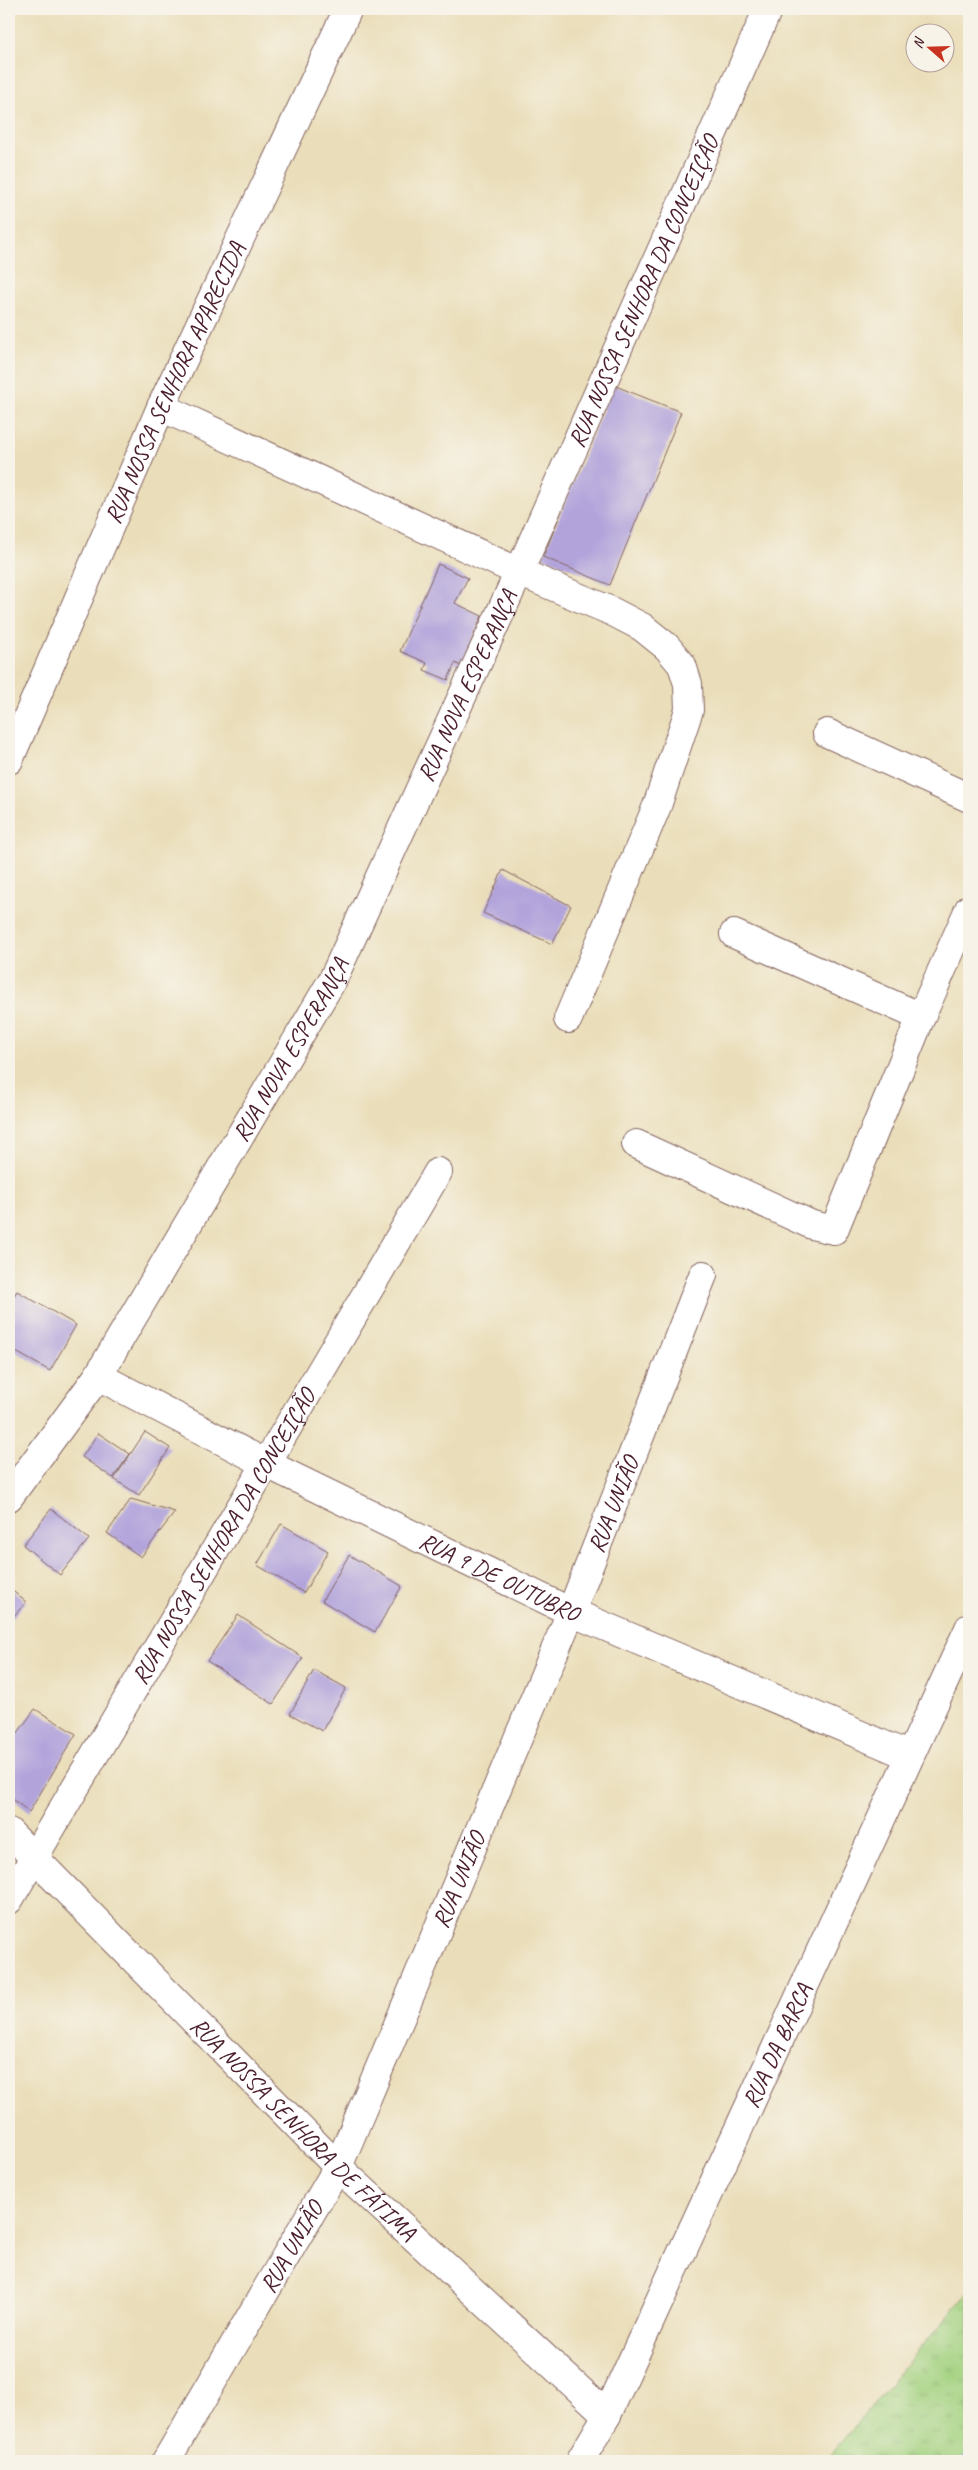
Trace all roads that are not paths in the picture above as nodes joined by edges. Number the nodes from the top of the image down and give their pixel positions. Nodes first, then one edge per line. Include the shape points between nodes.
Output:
1 (348, 9) edge
2 (768, 9) edge
3 (161, 407) junction
4 (519, 572) junction
5 (827, 733) dead end
6 (9, 760) edge
7 (969, 798) edge
8 (969, 909) edge
9 (734, 934) dead end
10 (921, 1017) junction
11 (568, 1019) dead end
12 (636, 1144) dead end
13 (438, 1172) dead end
14 (703, 1275) dead end
15 (98, 1376) junction
16 (265, 1463) junction
17 (9, 1497) edge
18 (572, 1612) junction
19 (969, 1628) edge
20 (910, 1756) junction
21 (9, 1832) edge
22 (35, 1858) junction
23 (9, 1900) edge
24 (338, 2166) junction
25 (607, 2415) junction
26 (166, 2461) edge
27 (580, 2461) edge

1 - 3 street, RUA NOSSA SENHORA APARECIDA
2 - 4 street, RUA NOSSA SENHORA DA CONCEIÇÃO
3 - 4 street
3 - 6 street, RUA NOSSA SENHORA APARECIDA
4 - 11 street via 642,627 667,647 682,665 688,684 689,710 657,806
4 - 15 street, RUA NOVA ESPERANÇA via 333,979
5 - 7 street
8 - 10 street
9 - 10 street
10 - 12 street via 834,1230 812,1224
13 - 16 street, RUA NOSSA SENHORA DA CONCEIÇÃO
14 - 18 street, RUA UNIÃO
15 - 16 street, RUA 9 DE OUTUBRO
15 - 17 street, RUA NOVA ESPERANÇA
16 - 18 street, RUA 9 DE OUTUBRO
16 - 22 street, RUA NOSSA SENHORA DA CONCEIÇÃO
18 - 20 street, RUA 9 DE OUTUBRO
18 - 24 street, RUA UNIÃO
19 - 20 street, RUA DA BARCA
20 - 25 street, RUA DA BARCA
21 - 22 street, RUA NOSSA SENHORA DE FÁTIMA
22 - 23 street, RUA NOSSA SENHORA DA CONCEIÇÃO
22 - 24 street, RUA NOSSA SENHORA DE FÁTIMA
24 - 25 street, RUA NOSSA SENHORA DE FÁTIMA
24 - 26 street, RUA UNIÃO
25 - 27 street, RUA DA BARCA

